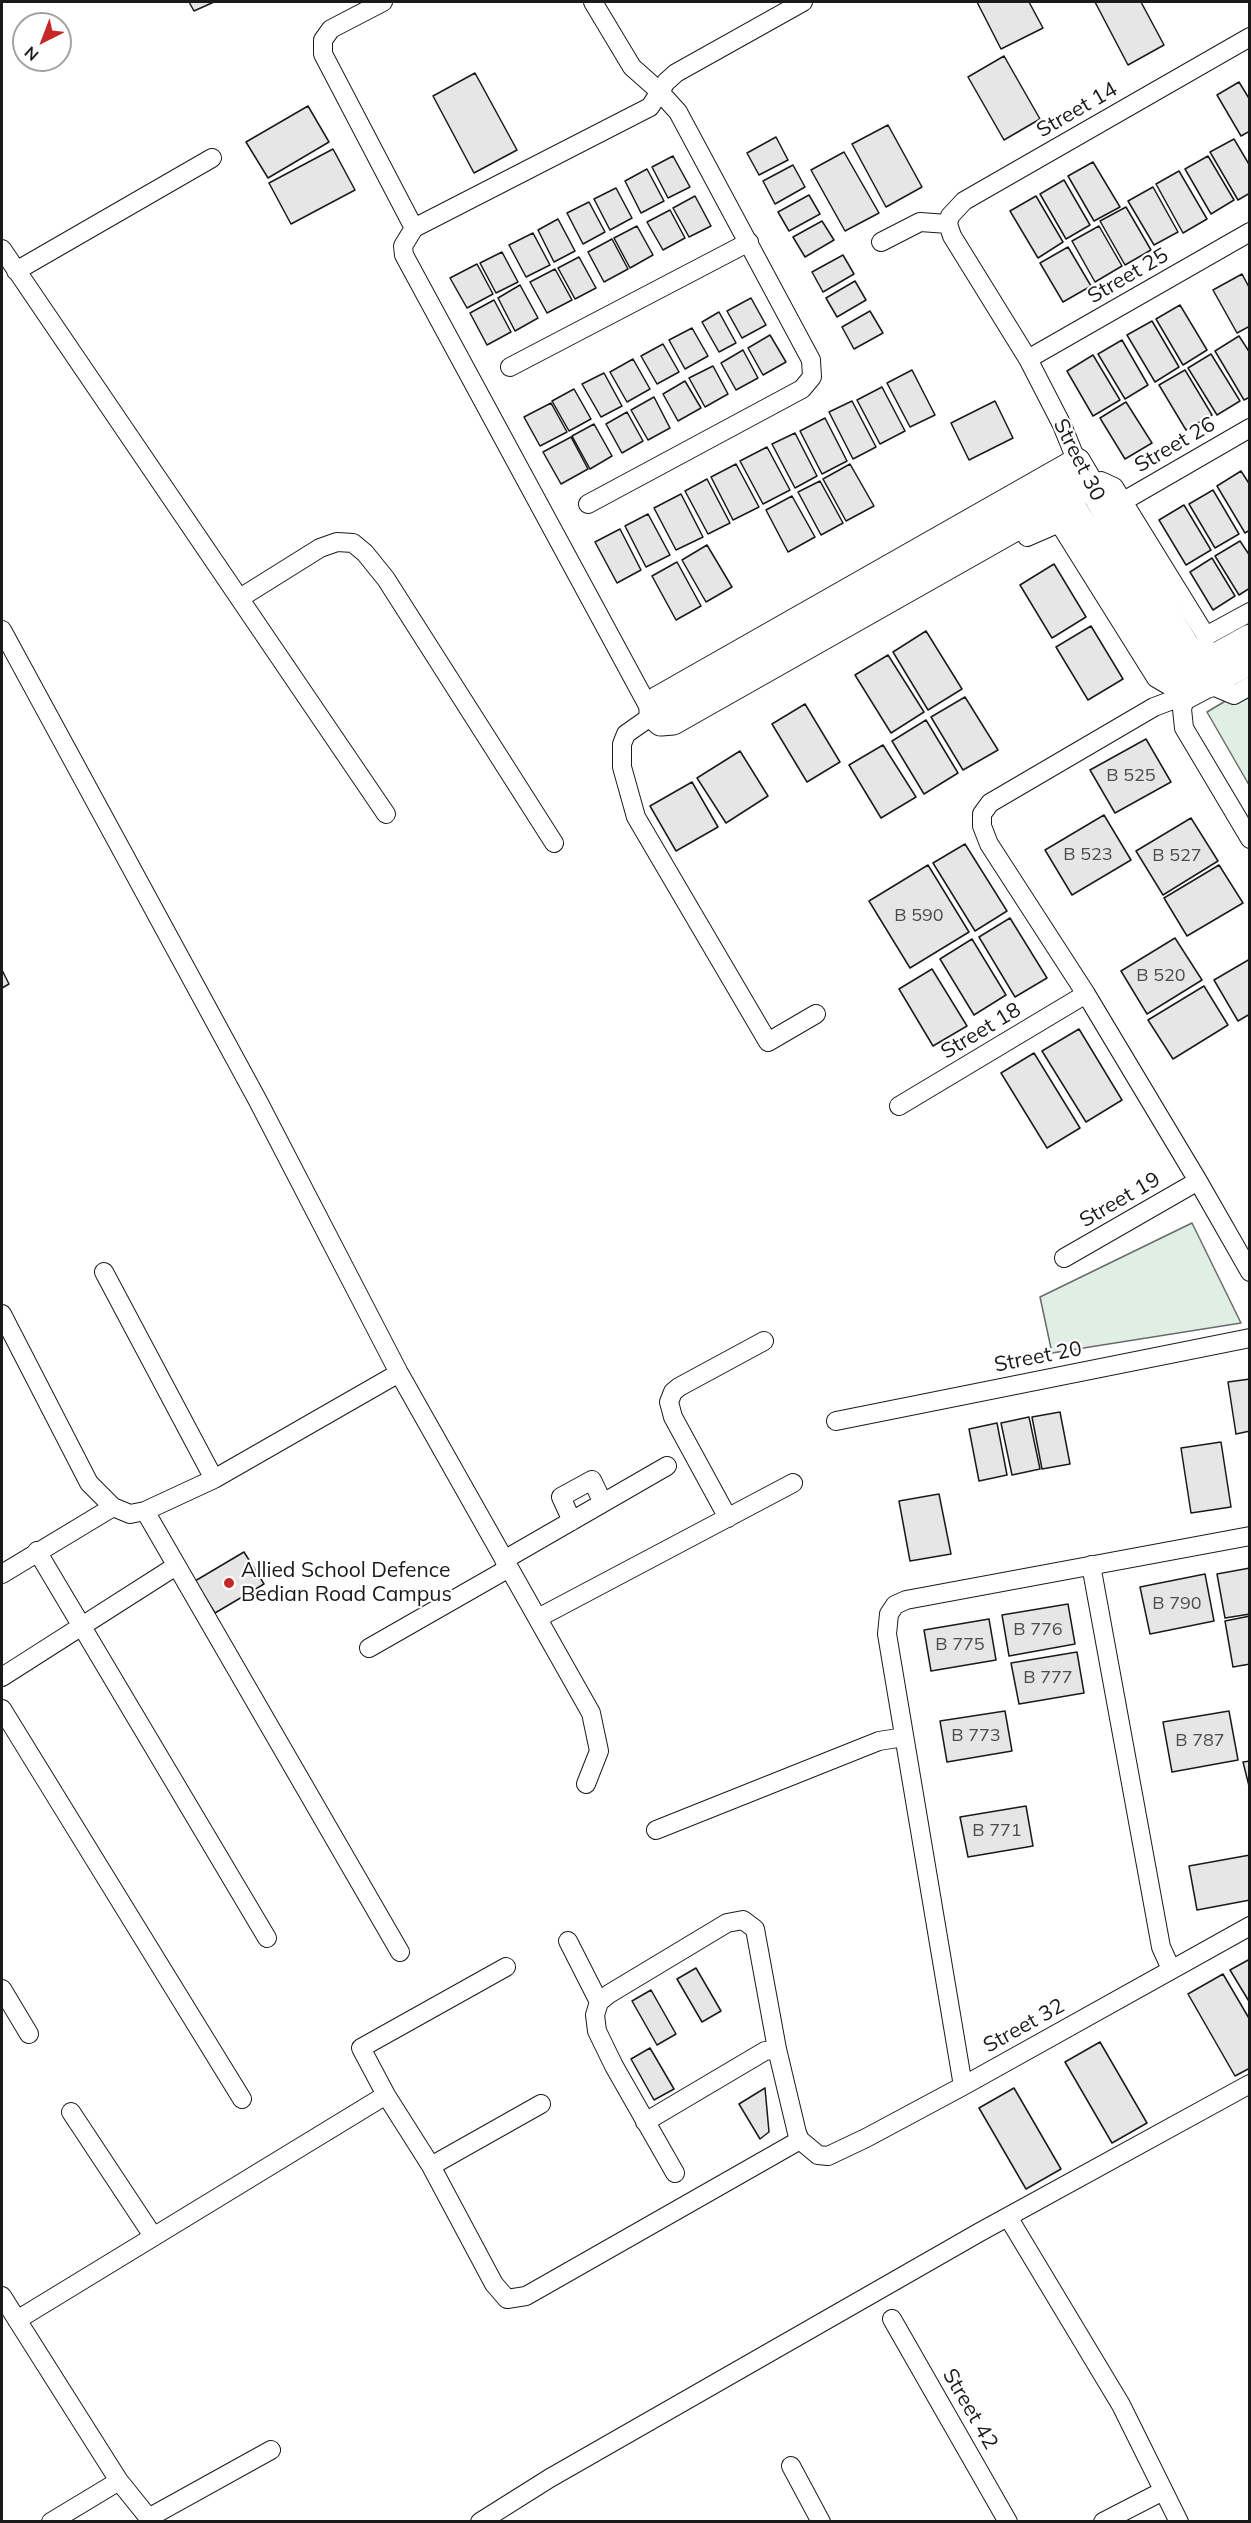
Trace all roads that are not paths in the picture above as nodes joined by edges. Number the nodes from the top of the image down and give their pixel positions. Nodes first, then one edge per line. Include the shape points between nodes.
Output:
1 (382, 2) edge
2 (593, 2) edge
3 (803, 2) edge
4 (1250, 37) edge
5 (659, 91) junction
6 (212, 159) dead end
7 (414, 228) junction
8 (950, 230) junction
9 (1250, 232) edge
10 (749, 242) junction
11 (881, 243) dead end
12 (2, 249) edge
13 (16, 271) junction
14 (1028, 359) junction
15 (510, 367) dead end
16 (1250, 428) edge
17 (1077, 462) junction
18 (1090, 485) junction
19 (1060, 499) junction
20 (1122, 502) junction
21 (588, 504) dead end
22 (1027, 537) dead end
23 (240, 598) junction
24 (1250, 612) edge
25 (2, 630) edge
26 (1206, 636) junction
27 (1250, 638) edge
28 (1250, 661) edge
29 (1192, 681) junction
30 (1250, 686) edge
31 (653, 715) junction
32 (386, 814) dead end
33 (1250, 838) edge
34 (554, 843) dead end
35 (1086, 994) junction
36 (816, 1014) dead end
37 (899, 1106) dead end
38 (1198, 1180) junction
39 (1064, 1258) dead end
40 (104, 1272) dead end
41 (1250, 1272) edge
42 (2, 1314) edge
43 (1250, 1338) edge
44 (764, 1341) dead end
45 (399, 1374) junction
46 (836, 1421) dead end
47 (667, 1466) dead end
48 (214, 1479) junction
49 (793, 1483) dead end
50 (603, 1503) junction
51 (113, 1507) junction
52 (145, 1511) junction
53 (728, 1518) junction
54 (572, 1521) junction
55 (1250, 1536) edge
56 (37, 1551) junction
57 (507, 1564) junction
58 (1091, 1565) junction
59 (177, 1566) junction
60 (2, 1574) edge
61 (538, 1618) junction
62 (81, 1626) junction
63 (369, 1648) dead end
64 (2, 1677) edge
65 (2, 1710) edge
66 (904, 1737) junction
67 (586, 1784) dead end
68 (656, 1830) dead end
69 (1250, 1926) edge
70 (267, 1938) dead end
71 (568, 1941) dead end
72 (400, 1952) dead end
73 (506, 1967) dead end
74 (1171, 1970) junction
75 (2, 1989) edge
76 (600, 2002) junction
77 (29, 2034) dead end
78 (777, 2049) junction
79 (1250, 2084) edge
80 (963, 2086) junction
81 (386, 2094) junction
82 (242, 2099) dead end
83 (541, 2103) dead end
84 (71, 2112) dead end
85 (645, 2122) junction
86 (800, 2140) junction
87 (431, 2166) junction
88 (675, 2172) dead end
89 (1008, 2217) junction
90 (153, 2236) junction
91 (2, 2296) edge
92 (892, 2319) dead end
93 (17, 2320) junction
94 (271, 2450) dead end
95 (790, 2466) dead end
96 (119, 2481) junction
97 (1163, 2491) junction
98 (151, 2519) edge
99 (51, 2522) edge
100 (480, 2522) edge
101 (821, 2522) edge
102 (1008, 2522) edge
103 (1103, 2522) edge
104 (1179, 2522) edge

1 - 7 street via 331,29 323,40 323,54
2 - 5 street via 632,67
3 - 5 street via 676,73
4 - 8 street, Street 14 via 964,201 950,216
5 - 7 street via 650,107
5 - 10 street via 678,112
6 - 13 street
7 - 31 street via 403,246 404,255
8 - 11 street via 920,222
8 - 14 street, Street 30
9 - 14 street, Street 25
10 - 15 street
10 - 21 street via 811,360 812,377 802,389
12 - 13 street
13 - 23 street
14 - 17 street, Street 30
16 - 20 street, Street 26
17 - 18 street, Street 30
17 - 19 street
18 - 19 street
18 - 20 street via 1101,481 1114,487
18 - 29 street, Street 30
19 - 22 street
19 - 29 street, Street 30
19 - 31 street via 658,700 653,704
20 - 26 street
23 - 32 street
23 - 34 street via 321,548 338,542 353,543 386,579
24 - 26 street
25 - 45 street via 258,1101
26 - 29 street
27 - 29 street
28 - 29 street
29 - 30 street via 1234,695
29 - 33 street via 1182,709 1184,728
29 - 35 street via 990,803 982,814 989,844
31 - 36 street via 628,731 622,744 622,767 636,817 768,1042
35 - 37 street, Street 18
35 - 38 street
38 - 39 street, Street 19
38 - 41 street
40 - 48 street
42 - 51 street via 88,1483
43 - 46 street, Street 20
44 - 53 street via 679,1387 669,1402 673,1417
45 - 48 street
45 - 57 street
47 - 50 street
48 - 52 street
49 - 53 street
50 - 54 street
50 - 54 street via 592,1480 561,1497
51 - 52 street via 130,1514
51 - 56 street
52 - 59 street
53 - 61 street
54 - 57 street
55 - 58 street
56 - 60 street
56 - 62 street
57 - 61 street
57 - 63 street
58 - 66 street via 895,1605 886,1624
58 - 74 street via 1161,1947
59 - 62 street
59 - 72 street
61 - 67 street via 591,1713 599,1751
62 - 64 street
62 - 70 street
65 - 82 street
66 - 68 street via 879,1741
66 - 80 street
69 - 74 street, Street 32
71 - 76 street
73 - 81 street via 361,2048
74 - 80 street, Street 32
75 - 77 street
76 - 78 street via 727,1923 743,1920 750,1923 757,1936
76 - 85 street via 595,2015 597,2031
78 - 85 street via 765,2051
78 - 86 street
79 - 89 street
80 - 86 street, Street 32 via 828,2156 818,2155
81 - 87 street
81 - 90 street
83 - 87 street
84 - 90 street
85 - 88 street
86 - 87 street via 515,2299 507,2299 494,2284
89 - 97 street via 1121,2405
89 - 100 street via 550,2478
90 - 93 street
91 - 93 street
92 - 102 street, Street 42
93 - 96 street
94 - 98 street
95 - 101 street
96 - 98 street
96 - 99 street
97 - 103 street
97 - 104 street

